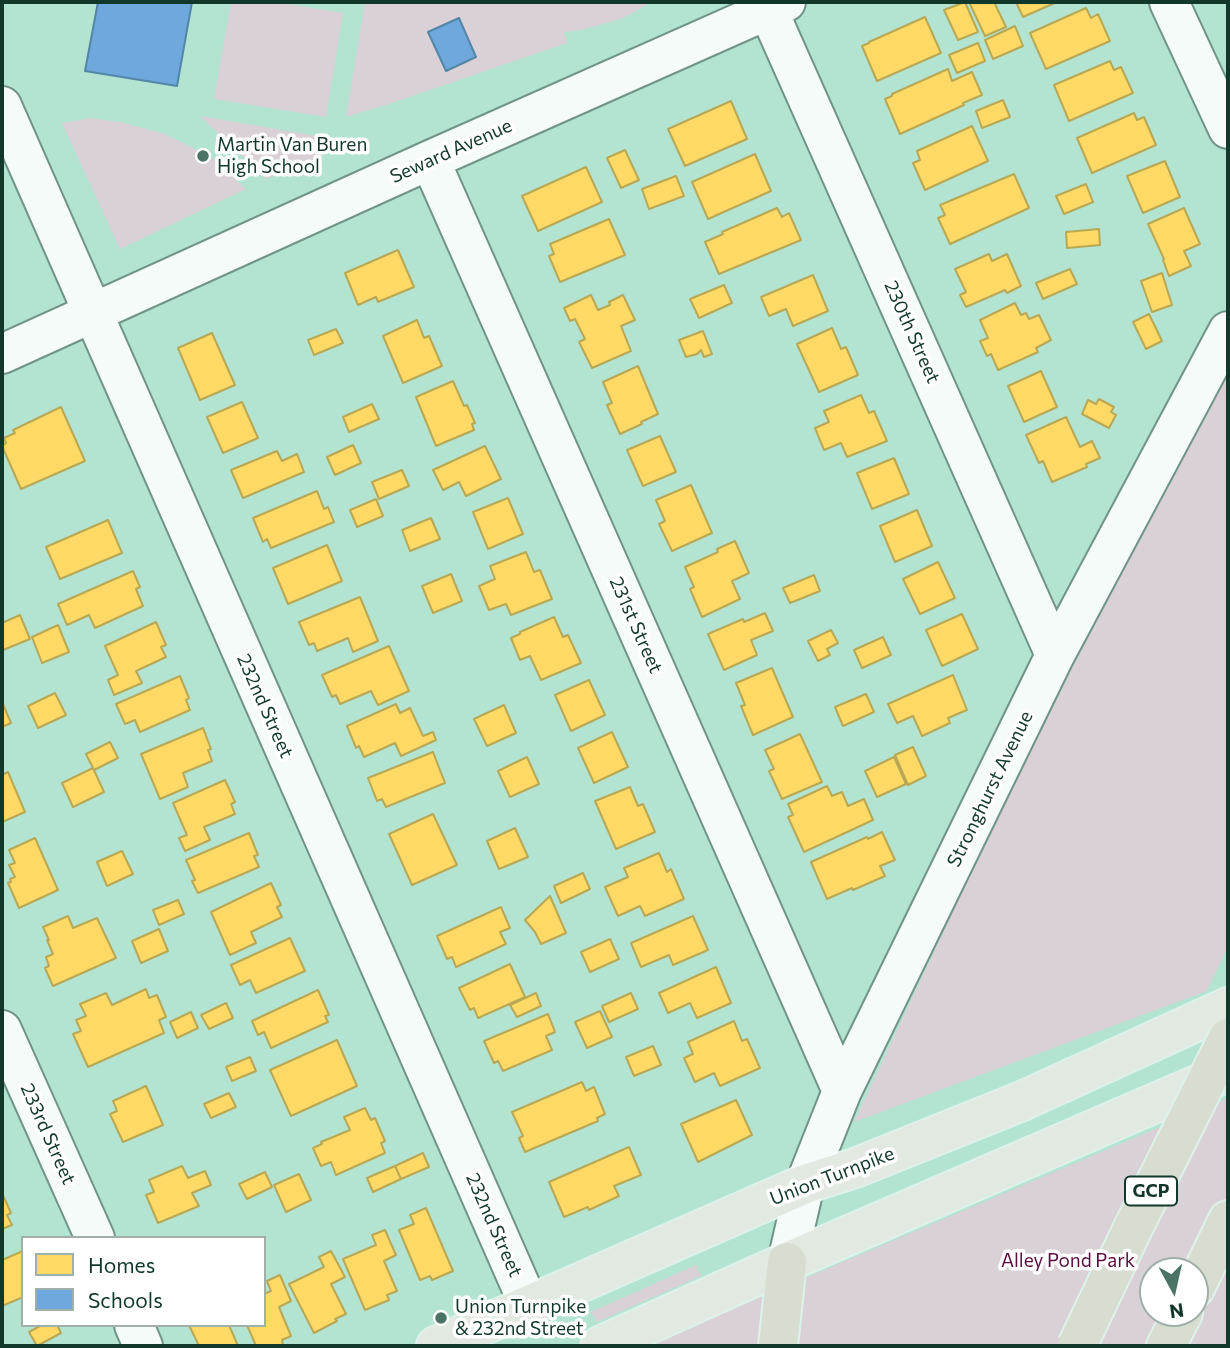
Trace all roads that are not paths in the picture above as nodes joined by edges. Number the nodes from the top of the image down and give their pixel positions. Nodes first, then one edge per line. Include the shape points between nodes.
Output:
1 (1169, 2) edge
2 (777, 6) edge
3 (2, 106) edge
4 (1228, 129) edge
5 (430, 160) junction
6 (93, 313) junction
7 (1228, 331) edge
8 (2, 354) edge
9 (1055, 655) junction
10 (1228, 1007) edge
11 (2, 1030) edge
12 (1228, 1038) edge
13 (1228, 1072) edge
14 (842, 1091) junction
15 (805, 1184) junction
16 (1228, 1220) edge
17 (94, 1236) edge
18 (1209, 1259) edge
19 (787, 1262) junction
20 (529, 1305) junction
21 (135, 1327) edge
22 (1176, 1327) edge
23 (143, 1346) edge
24 (436, 1346) edge
25 (600, 1346) edge
26 (778, 1346) edge
27 (1077, 1346) edge
28 (1166, 1346) edge

1 - 4 street
2 - 5 street, Seward Avenue
2 - 9 street, 230th Street
3 - 6 street, 232nd Street
5 - 6 street, Seward Avenue
5 - 14 street, 231st Street
6 - 8 street, Seward Avenue
6 - 20 street, 232nd Street
7 - 9 street, Stronghurst Avenue
9 - 14 street, Stronghurst Avenue
10 - 15 main road, Union Turnpike via 1022,1101
11 - 17 street, 233rd Street
12 - 27 highway, GCP, bridge
13 - 19 main road
14 - 15 street, Stronghurst Avenue
15 - 19 street, Stronghurst Avenue
15 - 20 main road, Union Turnpike
16 - 18 highway
19 - 25 main road
19 - 26 highway
20 - 24 main road, Union Turnpike
21 - 23 street
22 - 28 highway

